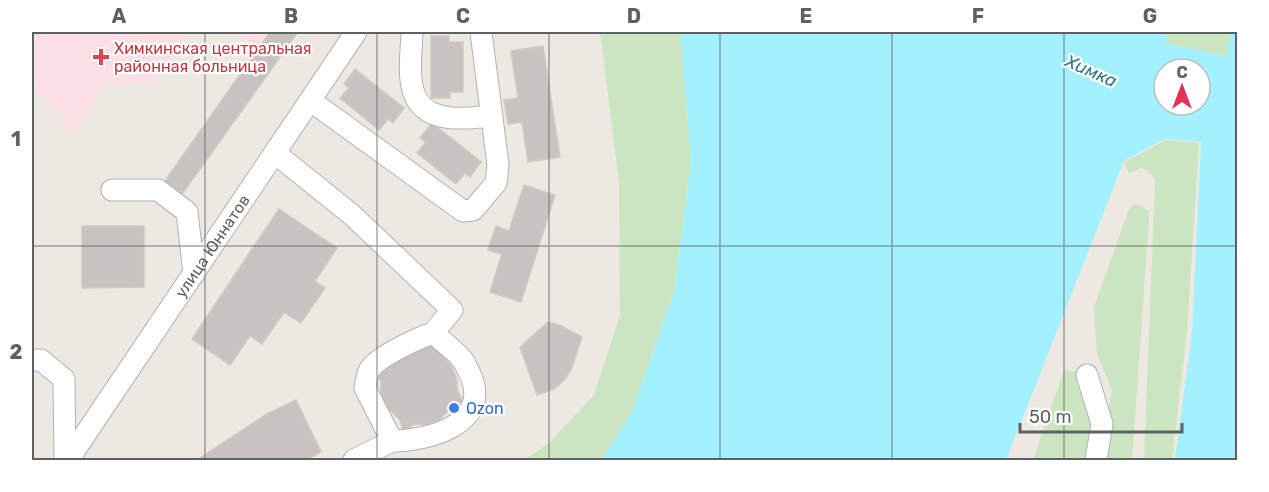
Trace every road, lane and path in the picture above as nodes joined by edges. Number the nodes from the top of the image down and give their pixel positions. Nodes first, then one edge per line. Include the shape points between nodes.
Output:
1 (356, 32) edge
2 (412, 32) edge
3 (482, 32) edge
4 (311, 101) junction
5 (492, 116) junction
6 (275, 153) junction
7 (112, 190) dead end
8 (194, 274) junction
9 (433, 333) junction
10 (32, 360) edge
11 (1087, 375) dead end
12 (392, 441) junction
13 (67, 460) edge
14 (354, 460) edge
15 (1096, 460) edge

1 - 4 street, улица Юннатов
2 - 5 street via 411,91 423,109 444,117
3 - 5 street
4 - 5 street via 463,211 473,210 496,183 498,165
4 - 6 street, улица Юннатов
6 - 8 street, улица Юннатов
6 - 9 street via 352,215 452,310
7 - 8 street via 158,190 187,212
8 - 13 street, улица Юннатов
9 - 12 street via 401,347 370,369 365,388
9 - 12 street via 462,359 475,385 473,405 461,421 437,435
10 - 13 street via 41,360 64,379
11 - 15 street via 1102,424
12 - 14 street

